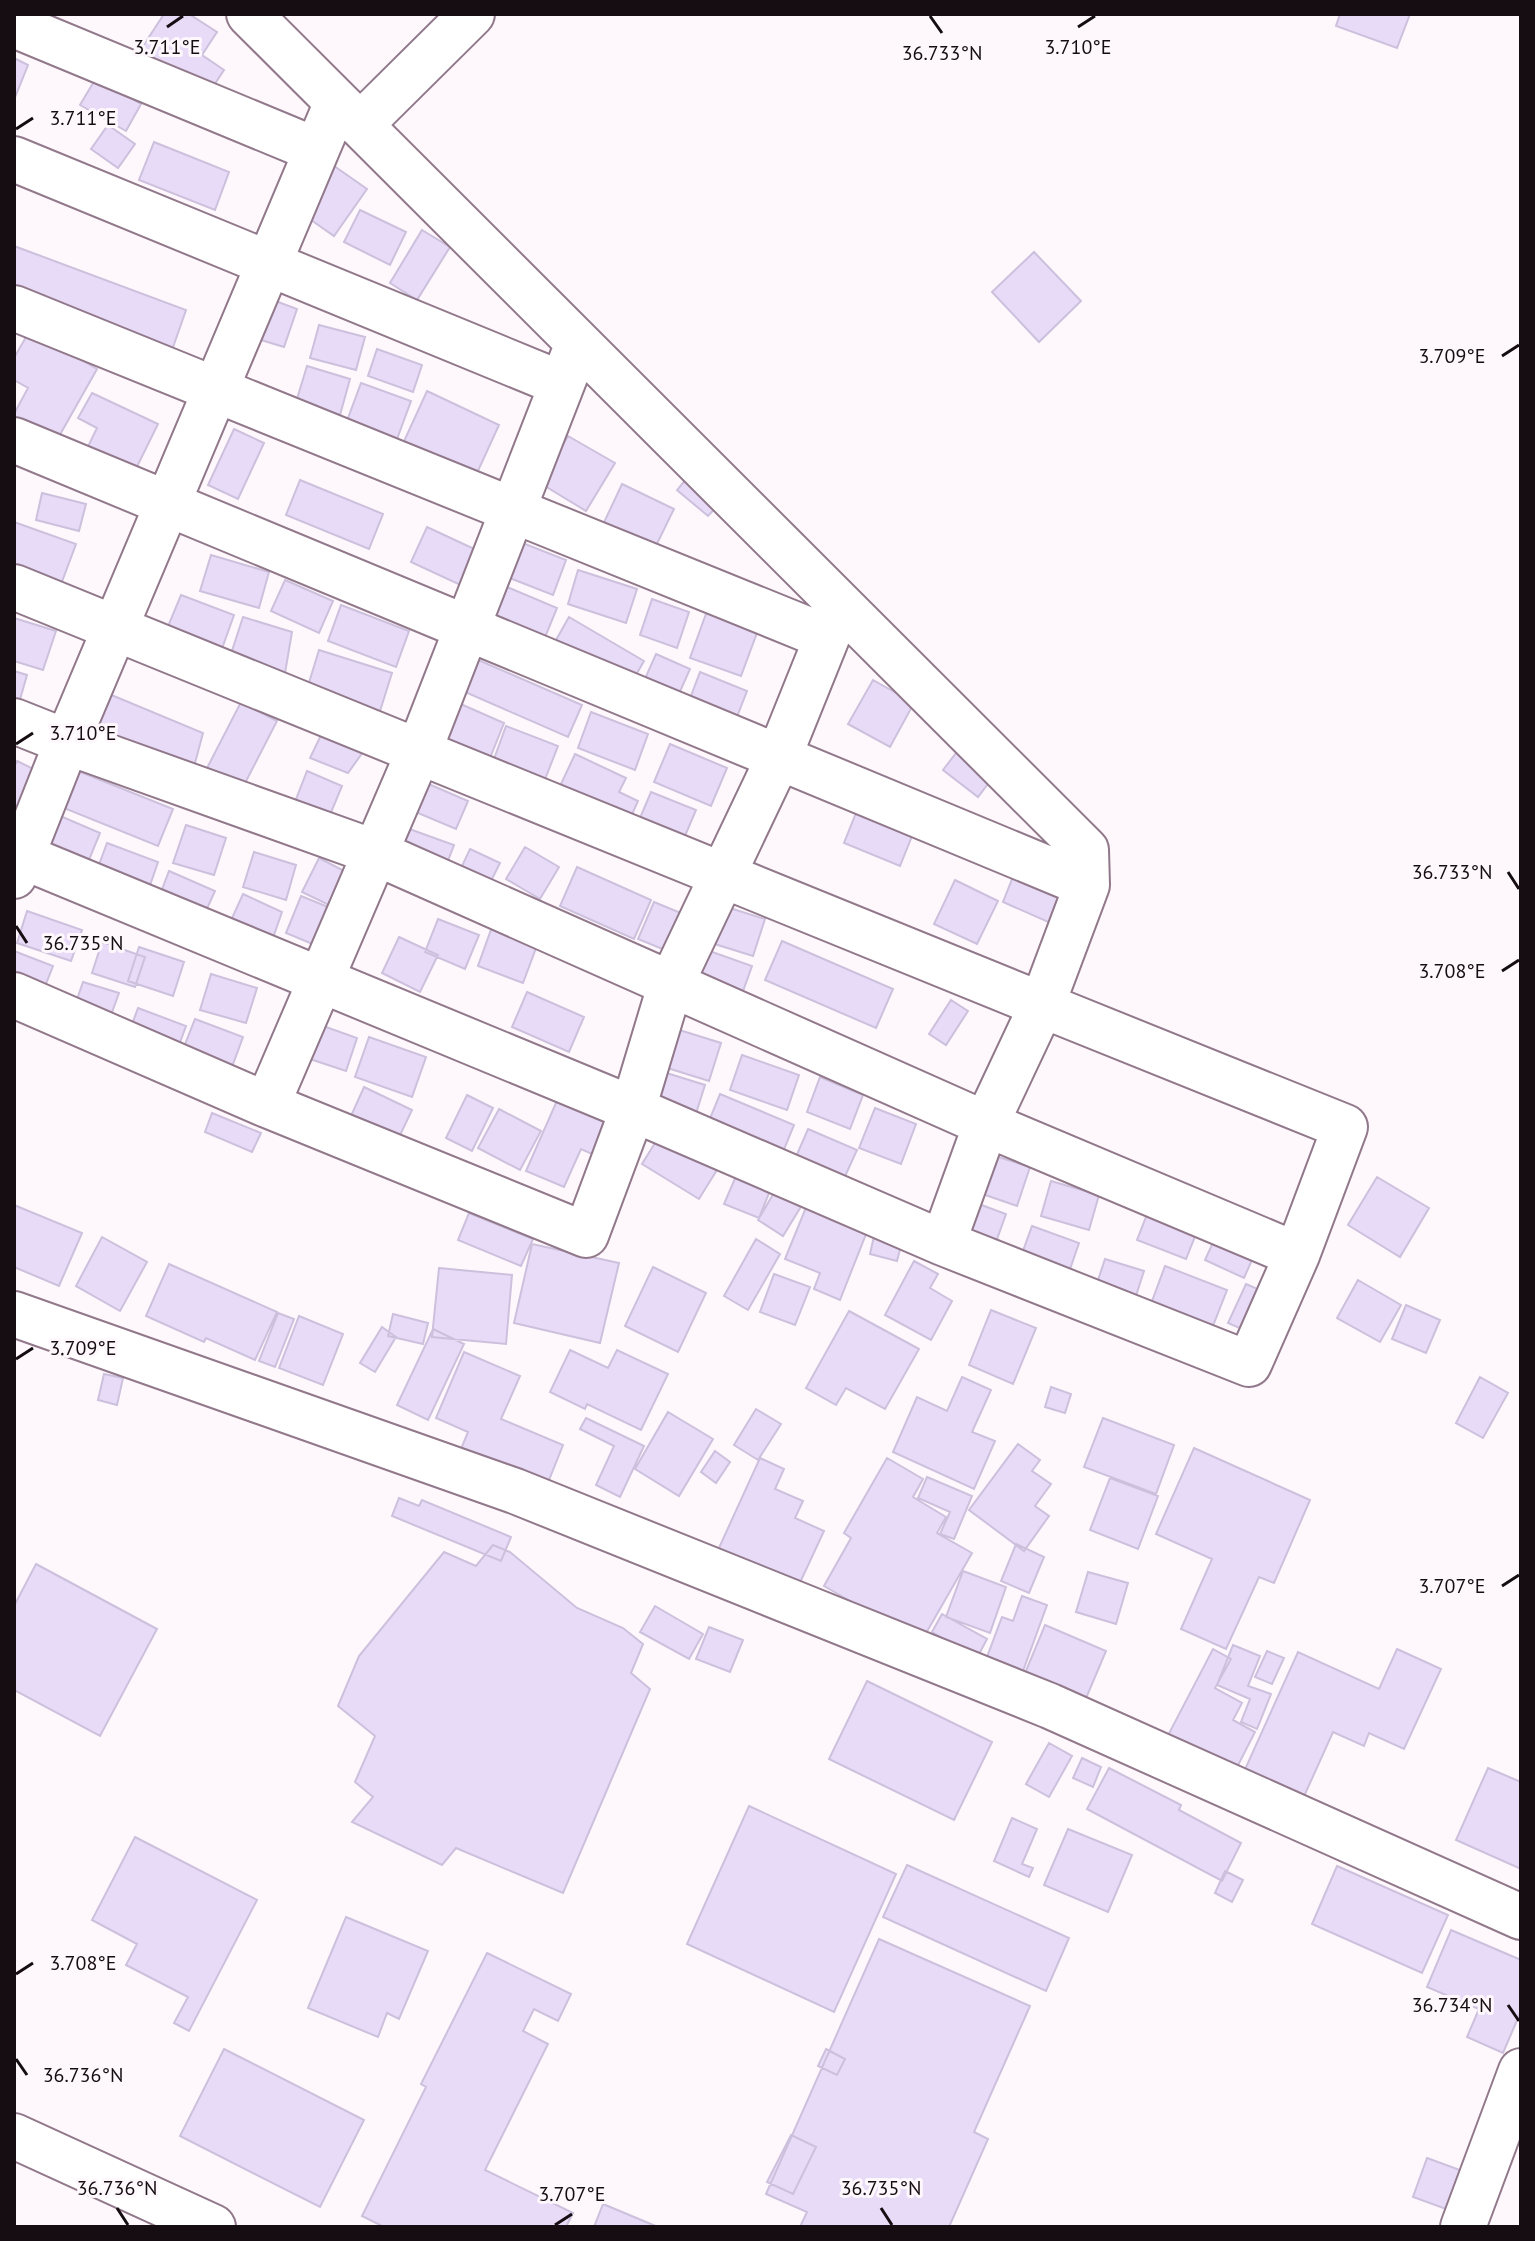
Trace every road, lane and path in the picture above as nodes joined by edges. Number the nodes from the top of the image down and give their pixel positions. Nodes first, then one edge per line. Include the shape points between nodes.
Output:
1 (249, 14) edge
2 (472, 14) edge
3 (14, 25) edge
4 (348, 114) junction
5 (316, 150) junction
6 (14, 159) edge
7 (268, 264) junction
8 (14, 308) edge
9 (578, 343) junction
10 (562, 384) junction
11 (216, 389) junction
12 (14, 440) edge
13 (168, 504) junction
14 (513, 511) junction
15 (14, 587) edge
16 (833, 621) junction
17 (115, 628) junction
18 (466, 628) junction
19 (14, 721) edge
20 (67, 742) junction
21 (419, 751) junction
22 (778, 759) junction
23 (374, 852) junction
24 (17, 862) edge
25 (723, 876) junction
26 (1087, 885) junction
27 (322, 980) junction
28 (670, 986) junction
29 (14, 995) edge
30 (1042, 1005) junction
31 (267, 1105) junction
32 (633, 1109) junction
33 (986, 1124) junction
34 (943, 1243) junction
35 (1297, 1255) junction
36 (14, 1314) edge
37 (1521, 1917) edge
38 (1521, 2071) edge
39 (14, 2136) edge
40 (213, 2227) edge
41 (1463, 2227) edge

1 - 4 main road
2 - 4 main road
3 - 5 main road
4 - 5 main road
4 - 9 main road
5 - 7 main road
6 - 7 main road
7 - 10 main road
7 - 11 main road
8 - 11 main road
9 - 10 main road
9 - 16 main road
10 - 14 main road
11 - 13 main road
11 - 14 main road
12 - 13 main road
13 - 17 main road
13 - 18 main road
14 - 16 main road
14 - 18 main road
15 - 17 main road
16 - 22 main road
16 - 26 main road via 1086,850
17 - 20 main road
17 - 21 main road
18 - 21 main road
18 - 22 main road
19 - 20 main road
20 - 23 main road
20 - 24 main road
21 - 23 main road
21 - 25 main road
22 - 25 main road
22 - 26 main road
23 - 27 main road
23 - 28 main road
24 - 27 main road
25 - 28 main road
25 - 30 main road
26 - 30 main road
27 - 31 main road
27 - 32 main road
28 - 32 main road
28 - 33 main road
29 - 31 main road
30 - 33 main road
30 - 35 main road via 1345,1127
31 - 32 main road via 586,1235
32 - 34 main road
33 - 34 main road
33 - 35 main road
34 - 35 main road via 1249,1364
36 - 37 main road via 515,1491 1050,1706
38 - 41 main road
39 - 40 main road

